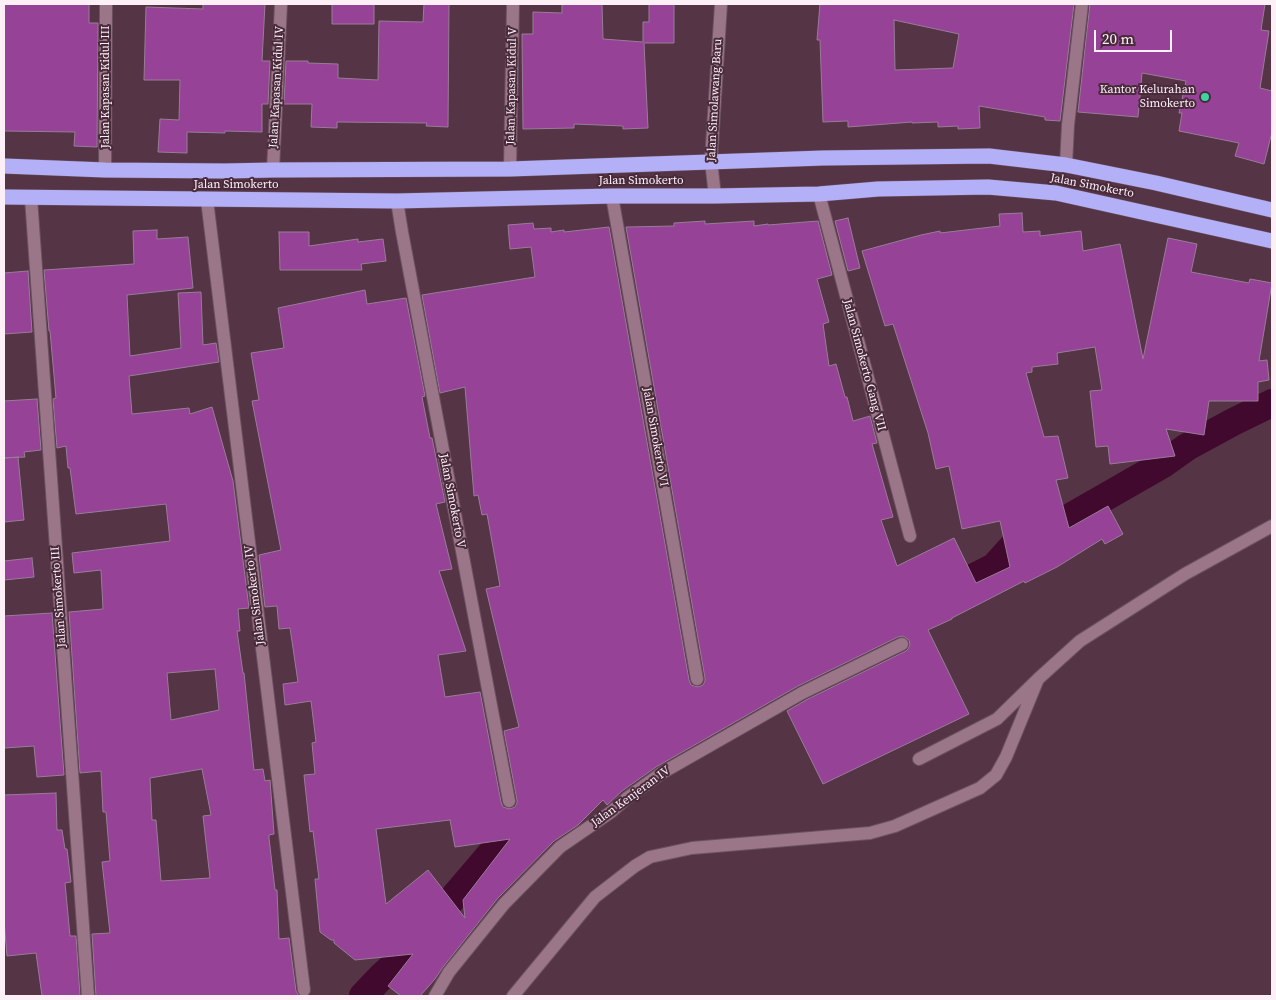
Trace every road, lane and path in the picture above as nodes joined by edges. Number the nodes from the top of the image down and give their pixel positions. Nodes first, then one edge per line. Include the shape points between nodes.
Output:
1 (106, 4) edge
2 (281, 4) edge
3 (513, 4) edge
4 (721, 4) edge
5 (1082, 4) edge
6 (711, 161) junction
7 (1066, 164) junction
8 (4, 166) edge
9 (510, 169) junction
10 (105, 170) junction
11 (274, 170) junction
12 (819, 194) junction
13 (612, 196) junction
14 (715, 196) junction
15 (4, 197) edge
16 (31, 198) junction
17 (207, 200) junction
18 (397, 201) junction
19 (1272, 210) edge
20 (1272, 242) edge
21 (1272, 526) edge
22 (910, 536) dead end
23 (902, 644) dead end
24 (697, 678) dead end
25 (1038, 679) junction
26 (919, 759) dead end
27 (509, 800) dead end
28 (304, 990) dead end
29 (88, 996) edge
30 (435, 996) edge
31 (513, 996) edge

1 - 10 street, Jalan Kapasan Kidul III
2 - 11 street, Jalan Kapasan Kidul IV
3 - 9 street, Jalan Kapasan Kidul V
4 - 6 street, Jalan Simolawang Baru
5 - 7 street
6 - 7 highway, Jalan Simokerto via 989,156
6 - 9 highway, Jalan Simokerto
6 - 14 street, Jalan Simolawang Baru
7 - 19 highway, Jalan Simokerto
8 - 10 highway, Jalan Simokerto
9 - 11 highway, Jalan Simokerto
10 - 11 highway, Jalan Simokerto
12 - 14 highway, Jalan Simokerto
12 - 20 highway, Jalan Simokerto via 878,189 988,187 1056,193
12 - 22 street, Jalan Simokerto Gang VII
13 - 14 highway, Jalan Simokerto
13 - 18 highway, Jalan Simokerto
13 - 24 street, Jalan Simokerto VI
15 - 16 highway, Jalan Simokerto
16 - 17 highway, Jalan Simokerto
16 - 29 street, Jalan Simokerto III
17 - 18 highway, Jalan Simokerto
17 - 28 street, Jalan Simokerto IV
18 - 27 street, Jalan Simokerto V
21 - 25 street via 1184,574 1080,641
23 - 30 street, Jalan Kenjeran IV via 802,693 660,774 560,847 504,904 449,972
25 - 26 street via 997,719
25 - 31 street via 1006,757 996,775 980,788 895,826 870,833 692,848 650,857 595,897

